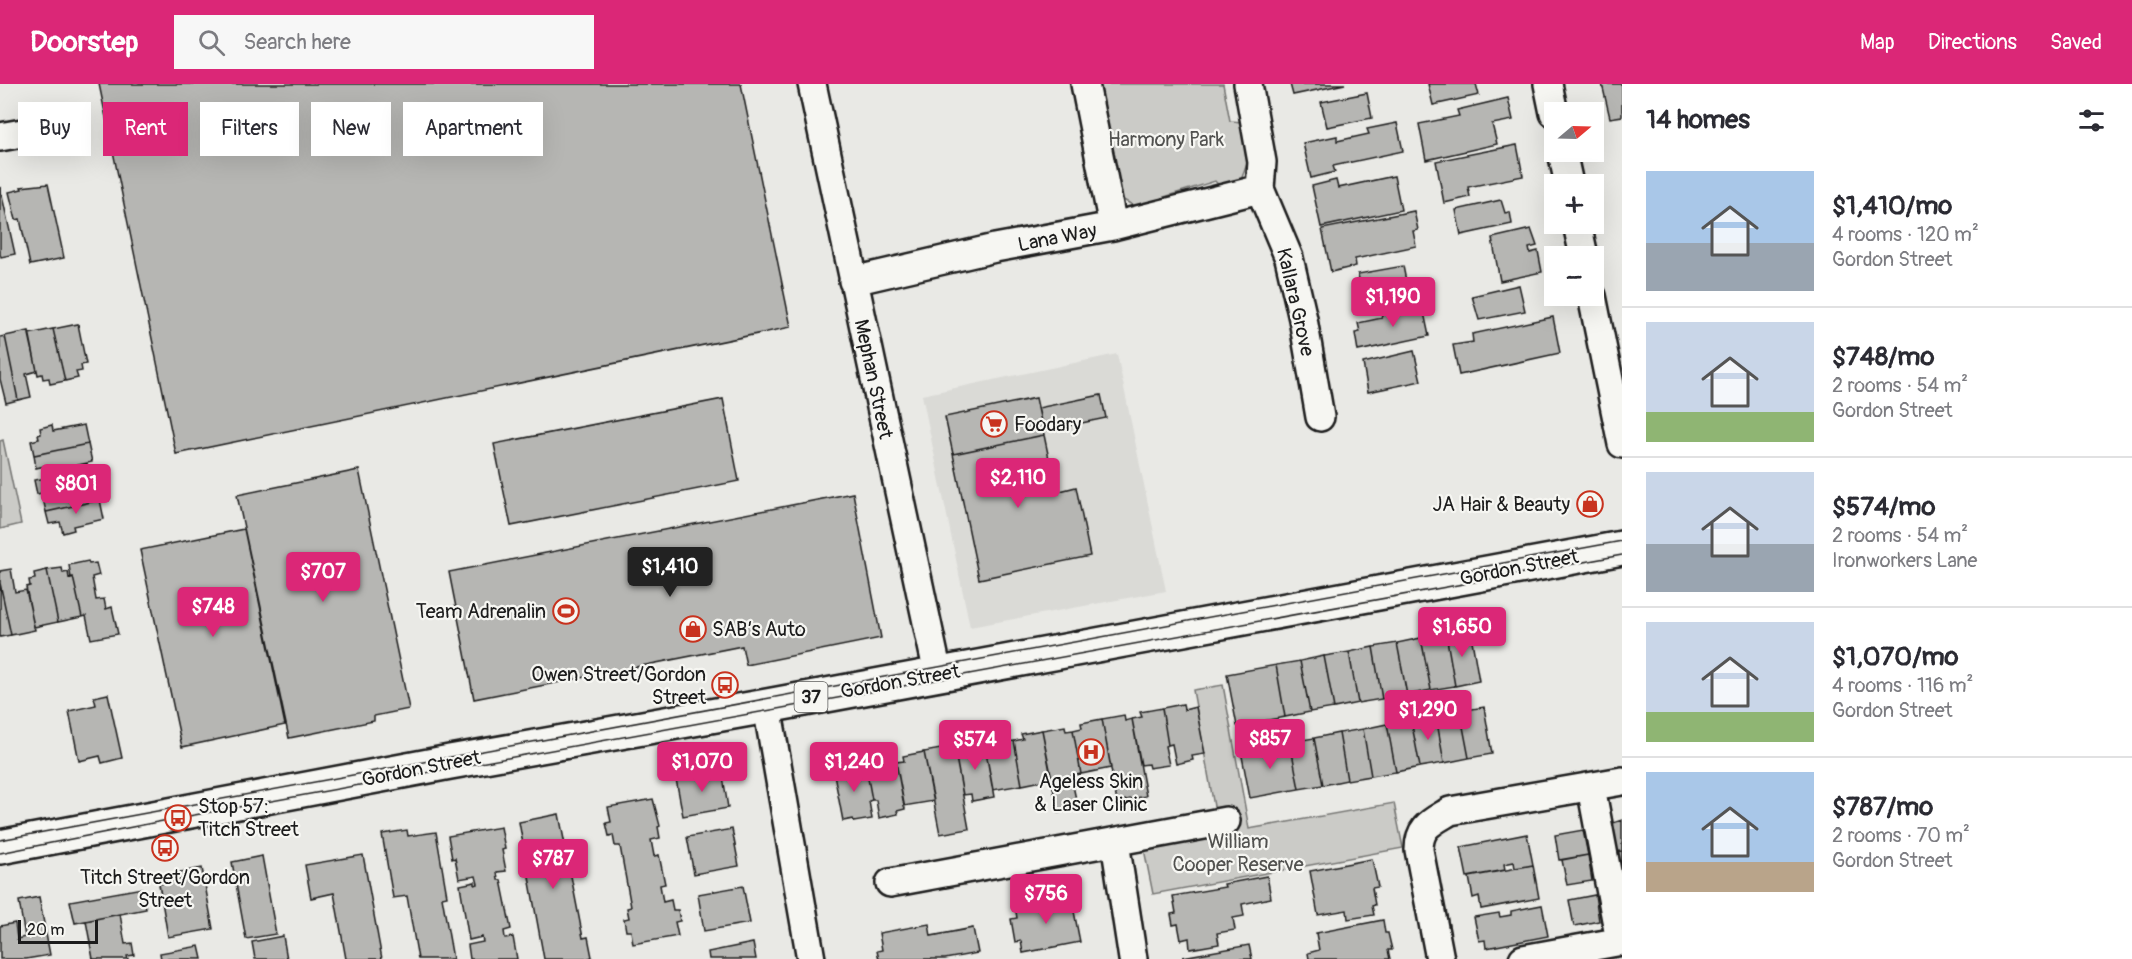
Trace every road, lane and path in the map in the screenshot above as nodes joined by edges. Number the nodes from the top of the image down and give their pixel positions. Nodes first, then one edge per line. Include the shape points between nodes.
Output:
1 (812, 84) edge
2 (1085, 84) edge
3 (1248, 84) edge
4 (1548, 84) edge
5 (1552, 102) edge
6 (18, 134) edge
7 (0, 137) edge
8 (1260, 189) junction
9 (1113, 226) junction
10 (853, 281) junction
11 (1594, 306) edge
12 (1320, 417) dead end
13 (1622, 444) edge
14 (1622, 548) edge
15 (939, 674) junction
16 (767, 706) junction
17 (1622, 781) edge
18 (1592, 787) junction
19 (1226, 821) dead end
20 (1115, 842) junction
21 (0, 847) edge
22 (890, 883) dead end
23 (1621, 941) edge
24 (811, 959) edge
25 (1133, 959) edge
26 (1440, 959) edge
27 (1522, 959) edge

1 - 10 street, Mephan Street
2 - 9 street
3 - 8 street, Kallara Grove via 1262,162
4 - 5 street
6 - 7 street
8 - 9 street, Lana Way
8 - 12 street, Kallara Grove via 1289,258
9 - 10 street, Lana Way
10 - 15 street, Mephan Street
11 - 13 street
14 - 15 main road, Gordon Street / 37
15 - 16 main road, Gordon Street / 37
16 - 21 main road, Gordon Street / 37
16 - 24 street
17 - 18 street
18 - 23 street
18 - 26 street via 1450,812 1426,825 1419,849
19 - 20 street
20 - 22 street
20 - 25 street
23 - 27 street

